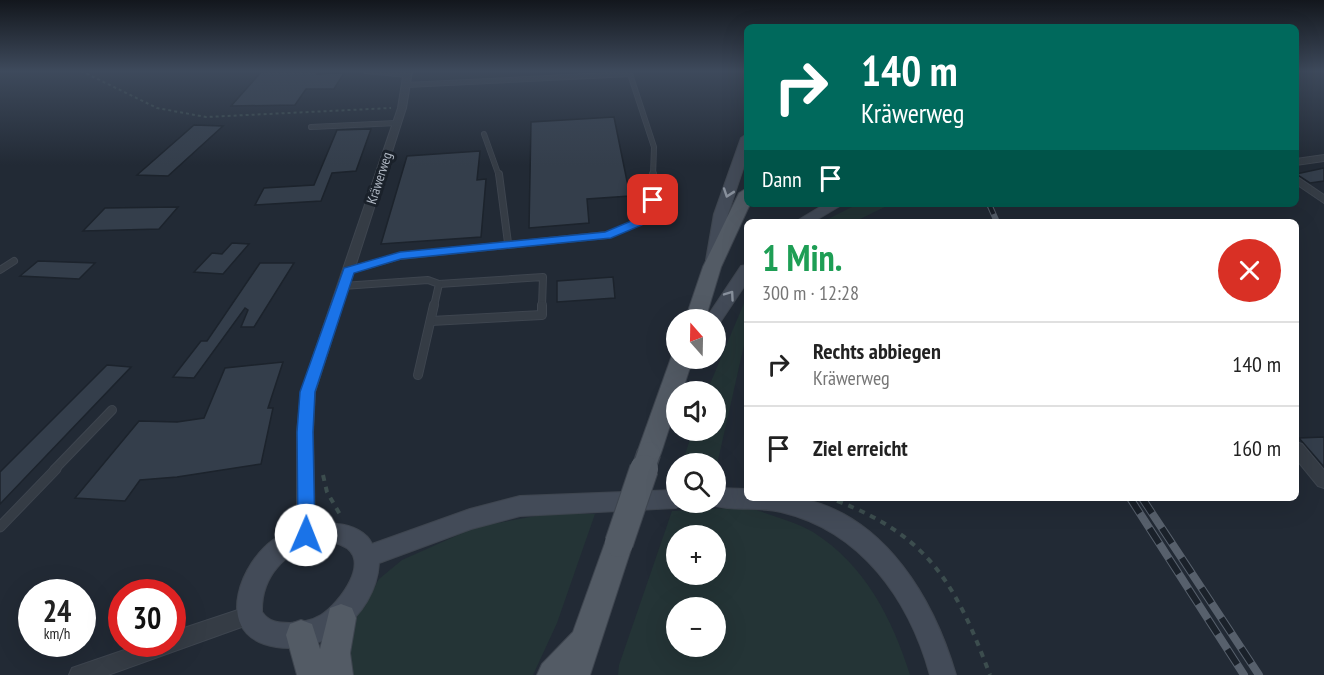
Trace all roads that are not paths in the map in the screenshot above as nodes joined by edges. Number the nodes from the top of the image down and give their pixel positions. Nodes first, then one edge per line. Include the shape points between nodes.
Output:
1 (403, 102) edge
2 (639, 102) edge
3 (397, 123) junction
4 (311, 127) dead end
5 (484, 134) dead end
6 (744, 147) edge
7 (1324, 158) edge
8 (1299, 162) edge
9 (1299, 181) edge
10 (744, 199) edge
11 (1324, 200) edge
12 (830, 207) edge
13 (808, 219) edge
14 (508, 243) junction
15 (14, 261) dead end
16 (712, 267) junction
17 (0, 270) edge
18 (744, 274) edge
19 (346, 278) junction
20 (439, 284) junction
21 (699, 309) edge
22 (720, 309) edge
23 (430, 321) junction
24 (680, 369) edge
25 (418, 375) dead end
26 (112, 410) dead end
27 (1299, 452) edge
28 (1324, 481) edge
29 (726, 498) edge
30 (666, 499) edge
31 (744, 499) edge
32 (771, 501) edge
33 (0, 527) edge
34 (306, 535) junction
35 (367, 557) junction
36 (250, 615) junction
37 (341, 618) junction
38 (301, 635) junction
39 (186, 638) edge
40 (586, 639) junction
41 (131, 657) edge
42 (79, 675) edge
43 (313, 675) edge
44 (337, 675) edge
45 (553, 675) edge
46 (574, 675) edge
47 (588, 675) edge
48 (943, 675) edge

1 - 3 street, Kräwerweg
2 - 14 lane via 654,147 653,200 638,223 607,235
3 - 4 lane
3 - 19 street, Kräwerweg
5 - 14 lane via 499,172
6 -> 16 street via 721,214
7 - 8 street
9 - 11 street
10 - 16 main road
12 - 13 street
14 - 19 lane via 400,256
15 - 17 lane
16 - 21 main road
22 -> 18 street
19 - 20 lane via 428,279
19 - 34 street, Kräwerweg via 308,392
20 - 23 lane
20 - 23 lane via 543,277 542,315
23 - 25 lane
24 - 40 main road, bridge
26 - 33 lane
27 - 28 street
29 - 31 street
30 - 35 street via 520,506 470,519
32 - 48 street via 803,508 827,519 869,547 903,582 918,605 931,632
34 - 35 street via 330,532 350,536
34 - 36 street via 278,550 256,575 248,602
35 - 37 street via 367,577 361,593
36 - 38 street via 275,635
36 - 39 street
37 - 38 street
37 - 44 main road via 335,653
38 - 43 main road
40 - 45 main road
40 - 46 main road
40 - 47 main road
41 - 42 street

